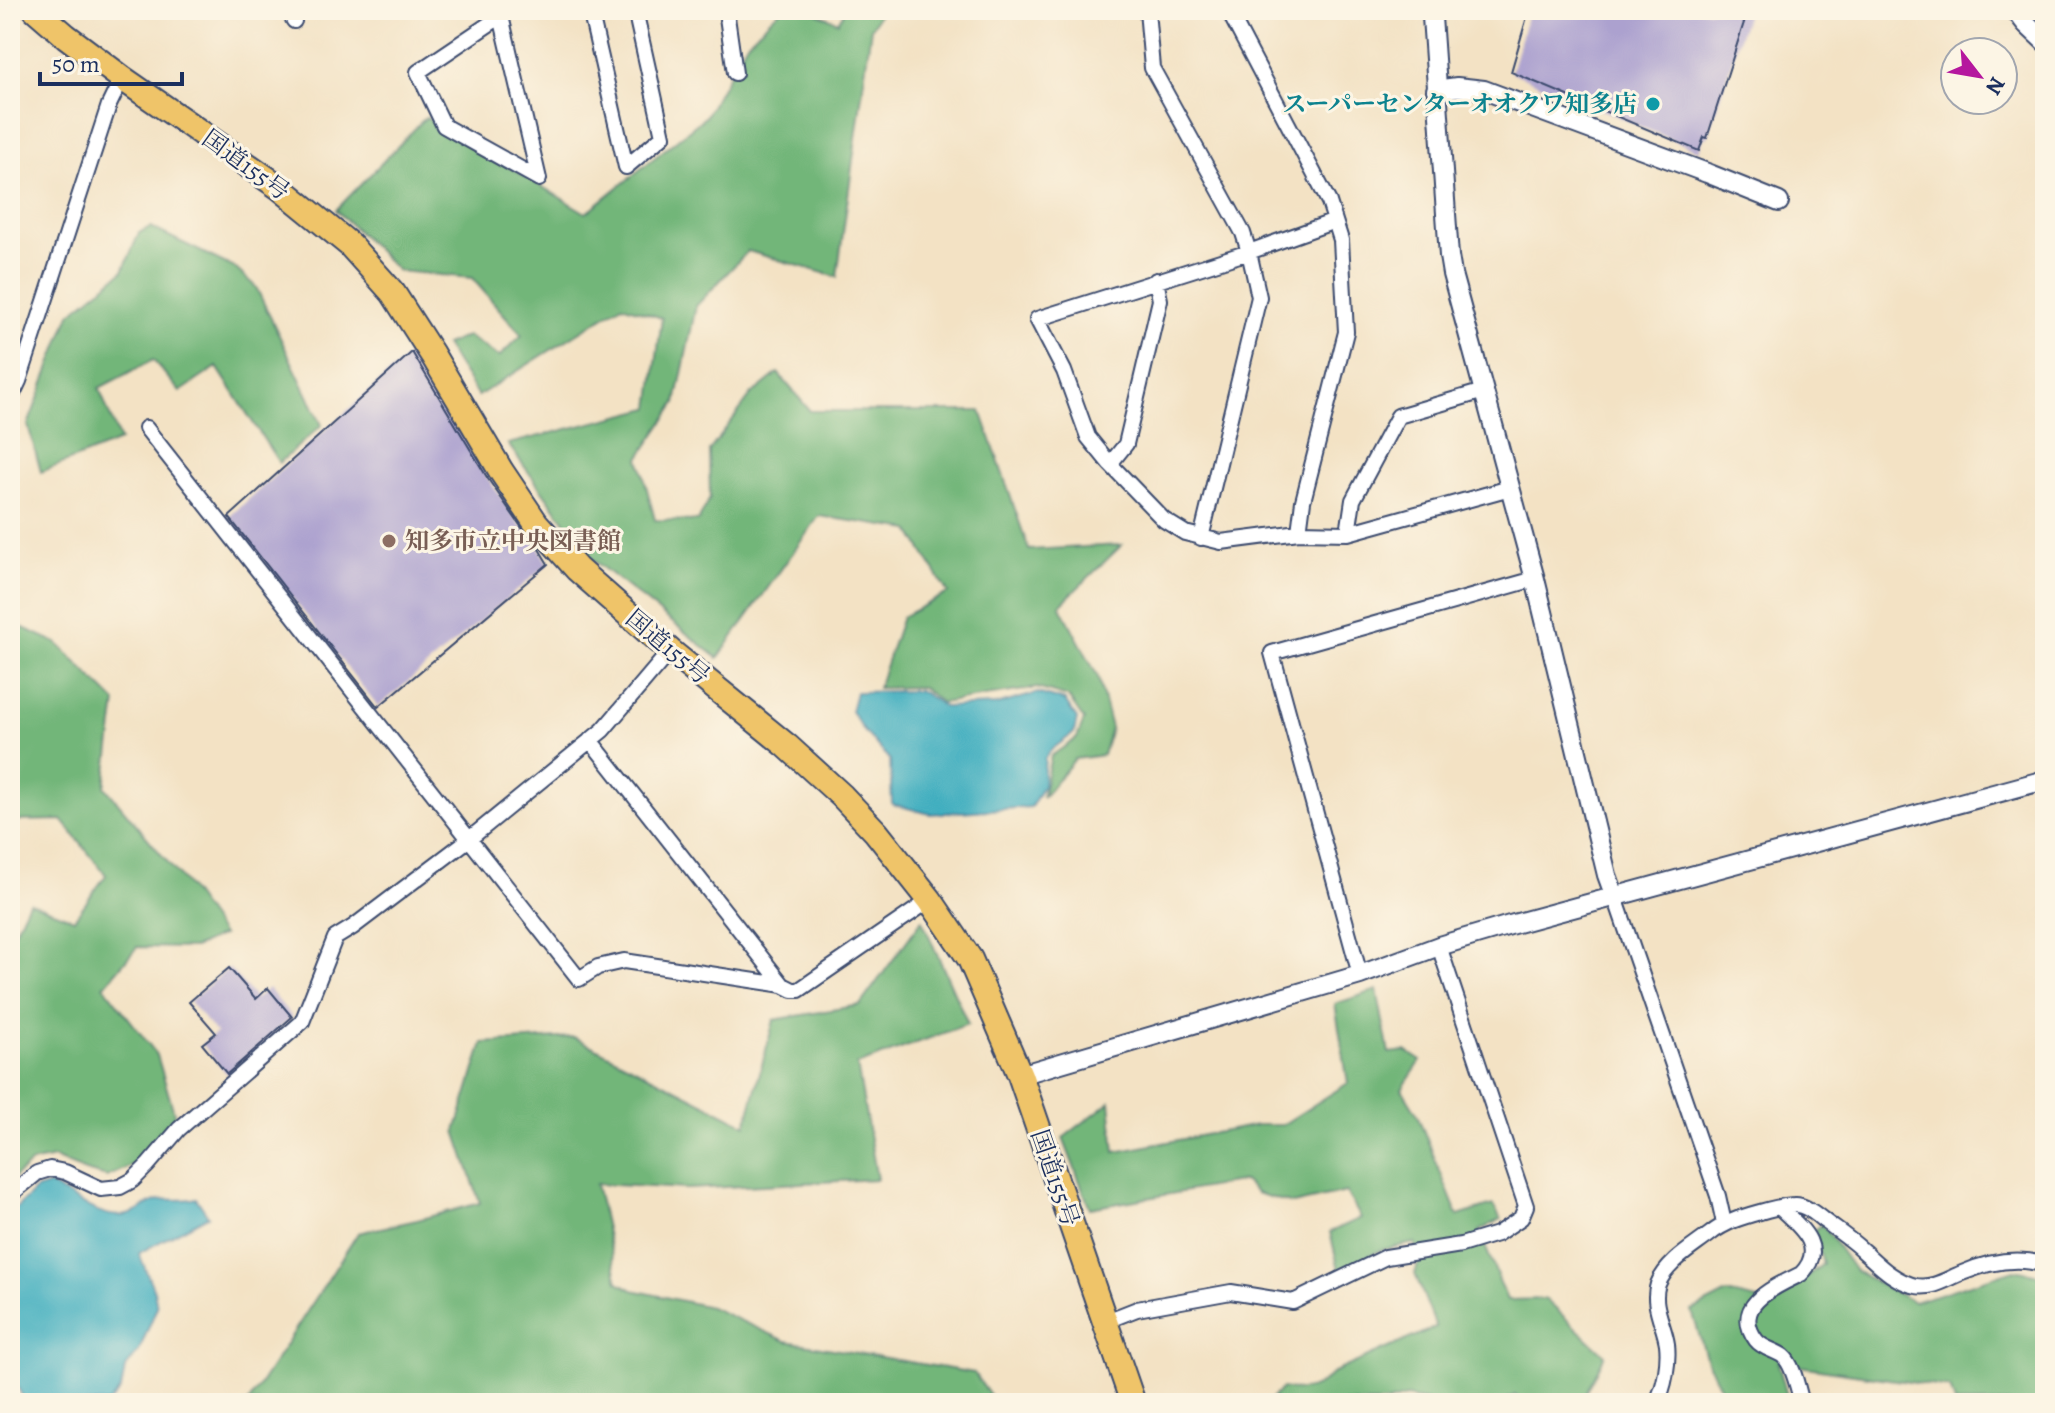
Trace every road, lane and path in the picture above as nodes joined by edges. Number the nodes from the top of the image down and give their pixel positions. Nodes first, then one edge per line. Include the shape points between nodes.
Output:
1 (36, 10) edge
2 (590, 10) edge
3 (635, 10) edge
4 (726, 10) edge
5 (1147, 10) edge
6 (1228, 10) edge
7 (1433, 10) edge
8 (2015, 10) edge
9 (506, 13) edge
10 (2045, 42) edge
11 (735, 73) dead end
12 (122, 78) junction
13 (1436, 90) junction
14 (1779, 202) dead end
15 (1335, 221) junction
16 (1249, 252) junction
17 (1156, 280) junction
18 (1484, 391) junction
19 (10, 400) edge
20 (146, 428) dead end
21 (1110, 464) junction
22 (1510, 488) junction
23 (1299, 532) junction
24 (1348, 533) junction
25 (1201, 538) junction
26 (1535, 579) junction
27 (670, 651) junction
28 (590, 740) junction
29 (2045, 780) edge
30 (468, 840) junction
31 (1615, 897) junction
32 (930, 900) junction
33 (1439, 946) junction
34 (1360, 975) junction
35 (783, 985) junction
36 (1020, 1075) junction
37 (10, 1195) edge
38 (1780, 1208) junction
39 (1724, 1223) junction
40 (2045, 1265) edge
41 (1104, 1322) junction
42 (1133, 1403) edge
43 (1656, 1403) edge
44 (1802, 1403) edge

1 - 12 highway, 国道155号
2 - 3 street via 626,167 663,136
4 - 11 street
5 - 16 street via 1152,68
6 - 15 street
7 - 13 street
8 - 10 street
9 - 9 street via 418,72 444,126 539,179
12 - 19 street
12 - 27 highway, 国道155号 via 279,187 350,245 393,293 536,523 577,569
13 - 14 street via 1484,90
13 - 18 street via 1449,256
15 - 16 street
15 - 23 street via 1341,240 1346,332
16 - 17 street
16 - 25 street via 1259,297
17 - 21 street via 1160,300 1126,444
17 - 21 street via 1037,319 1064,371 1088,437
18 - 22 street
18 - 24 street via 1398,416 1353,500
20 - 30 street
21 - 25 street via 1164,520
22 - 24 street
22 - 26 street
23 - 24 street
23 - 25 street via 1221,542
26 - 31 street
26 - 34 street via 1272,653
27 - 28 street
27 - 32 highway, 国道155号 via 842,796
28 - 30 street
28 - 35 street
29 - 31 street
30 - 35 street via 579,979 598,967 624,961
30 - 37 street via 335,938 302,1022 179,1129 133,1180 101,1189 50,1169
31 - 33 street
31 - 39 street
32 - 35 street via 799,990
32 - 36 highway, 国道155号 via 970,959
33 - 34 street
33 - 41 street via 1526,1206 1521,1218 1497,1234 1461,1245 1386,1257 1293,1302 1231,1292 1137,1309
34 - 36 street
36 - 41 highway, 国道155号
38 - 39 street
38 - 40 street via 1798,1205 1815,1214 1881,1268 1918,1286 1929,1287 2004,1261
38 - 44 street via 1809,1237 1811,1260 1801,1274 1761,1295 1749,1322 1757,1341 1784,1357
39 - 43 street via 1673,1263 1657,1287 1667,1344
41 - 42 highway, 国道155号

